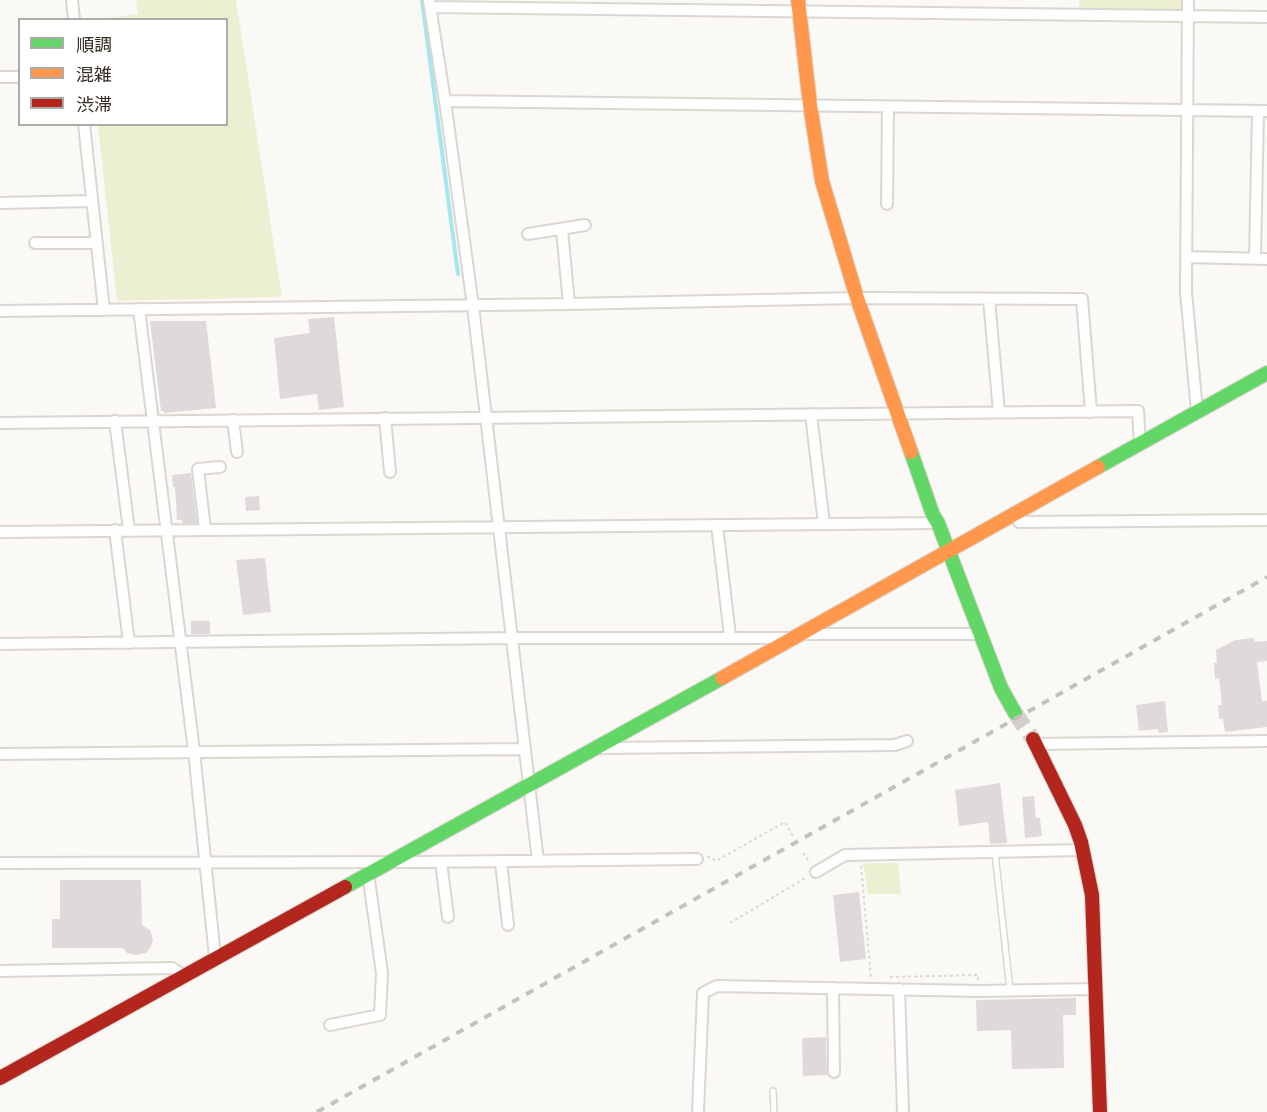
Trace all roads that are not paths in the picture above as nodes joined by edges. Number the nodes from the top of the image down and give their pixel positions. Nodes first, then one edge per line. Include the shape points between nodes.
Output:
1 (72, 0) edge
2 (1188, 0) edge
3 (429, 3) edge
4 (799, 6) edge
5 (1188, 16) junction
6 (1267, 17) edge
7 (74, 18) edge
8 (0, 77) edge
9 (18, 77) edge
10 (445, 101) junction
11 (810, 105) junction
12 (888, 106) junction
13 (1187, 110) junction
14 (1262, 111) edge
15 (84, 126) edge
16 (92, 201) junction
17 (0, 203) edge
18 (886, 204) dead end
19 (585, 225) dead end
20 (562, 230) junction
21 (528, 234) dead end
22 (35, 243) dead end
23 (96, 243) junction
24 (1186, 257) junction
25 (1255, 258) junction
26 (1267, 259) edge
27 (857, 298) junction
28 (988, 299) junction
29 (569, 304) junction
30 (473, 306) junction
31 (139, 309) junction
32 (104, 310) junction
33 (0, 311) edge
34 (1267, 373) edge
35 (1197, 411) junction
36 (999, 412) junction
37 (1091, 412) junction
38 (896, 413) junction
39 (811, 414) junction
40 (485, 417) junction
41 (386, 418) junction
42 (233, 420) junction
43 (115, 421) junction
44 (153, 421) junction
45 (0, 423) edge
46 (1140, 443) junction
47 (237, 452) dead end
48 (220, 467) dead end
49 (390, 472) dead end
50 (1267, 520) edge
51 (1019, 522) dead end
52 (938, 523) junction
53 (824, 524) junction
54 (717, 525) junction
55 (500, 526) junction
56 (165, 529) junction
57 (205, 529) junction
58 (115, 530) junction
59 (129, 530) junction
60 (0, 532) edge
61 (948, 550) junction
62 (980, 634) junction
63 (730, 636) junction
64 (796, 636) junction
65 (513, 638) junction
66 (179, 642) junction
67 (129, 643) junction
68 (0, 645) edge
69 (1015, 713) tunnel mouth
70 (907, 741) dead end
71 (1034, 741) joint
72 (1267, 741) edge
73 (524, 748) junction
74 (594, 748) junction
75 (194, 751) junction
76 (0, 754) edge
77 (529, 785) junction
78 (1083, 850) junction
79 (996, 853) junction
80 (697, 859) road end
81 (204, 861) junction
82 (538, 861) junction
83 (388, 862) junction
84 (441, 862) junction
85 (501, 862) junction
86 (0, 863) edge
87 (816, 872) road end
88 (368, 873) junction
89 (448, 916) dead end
90 (508, 925) dead end
91 (215, 957) junction
92 (0, 971) edge
93 (183, 975) junction
94 (833, 988) junction
95 (899, 989) junction
96 (1095, 989) junction
97 (1010, 990) junction
98 (330, 1025) dead end
99 (834, 1072) dead end
100 (0, 1078) edge
101 (773, 1090) dead end
102 (698, 1112) edge
103 (774, 1112) edge
104 (903, 1112) edge
105 (1100, 1112) edge

1 - 7 street
2 - 5 street
3 - 4 street
3 - 10 street
4 - 5 street
4 - 11 street
5 - 6 street
5 - 13 street
8 - 9 street
10 - 11 street
10 - 30 street
11 - 12 street
11 - 27 street via 822,181
12 - 13 street
12 - 18 street
13 - 14 street
13 - 24 street
14 - 25 street
15 - 16 street
16 - 17 street
16 - 23 street
19 - 20 street
20 - 21 street
20 - 29 street
22 - 23 street
23 - 32 street
24 - 25 street
24 - 35 street
25 - 26 street
27 - 28 street
27 - 29 street
27 - 38 street
28 - 36 street
28 - 37 street via 1082,299
29 - 30 street
30 - 31 street
30 - 40 street
31 - 32 street
31 - 44 street
32 - 33 street
34 - 35 street
35 - 46 street
36 - 37 street
36 - 38 street
37 - 46 street via 1138,411
38 - 39 street
38 - 52 street
39 - 40 street
39 - 53 street
40 - 41 street
40 - 55 street
41 - 42 street
41 - 49 street
42 - 44 street
42 - 47 street
43 - 44 street
43 - 45 street
43 - 59 street
44 - 56 street
46 - 61 street
48 - 57 street via 198,469
50 - 51 street
52 - 53 street
52 - 61 street
53 - 54 street
54 - 55 street
54 - 63 street
55 - 57 street
55 - 65 street
56 - 57 street
56 - 59 street
56 - 66 street
58 - 59 street
58 - 60 street
58 - 67 street
61 - 62 street
61 - 64 street
62 - 64 street
62 - 69 street
63 - 64 street
63 - 65 street
64 - 74 street
65 - 66 street
65 - 73 street
66 - 67 street
66 - 75 street
67 - 68 street
70 - 74 street via 895,746
71 - 72 street
71 - 78 street via 1067,806
73 - 75 street
73 - 77 street
74 - 77 street
75 - 76 street
75 - 81 street
77 - 82 street
77 - 83 street
78 - 79 street
78 - 96 street via 1092,895
79 - 87 street via 845,855
79 - 97 lane
80 - 82 street
81 - 83 street
81 - 86 street
81 - 91 street
82 - 85 street
83 - 84 street
83 - 88 street
84 - 85 street
84 - 89 street
85 - 90 street
88 - 91 street
88 - 98 street via 382,973 380,1015
91 - 93 street
92 - 93 street via 171,968
93 - 100 street
94 - 95 street
94 - 99 street
94 - 102 street via 717,986 703,993
95 - 97 street
95 - 104 street
96 - 97 street
96 - 105 street
101 - 103 lane

